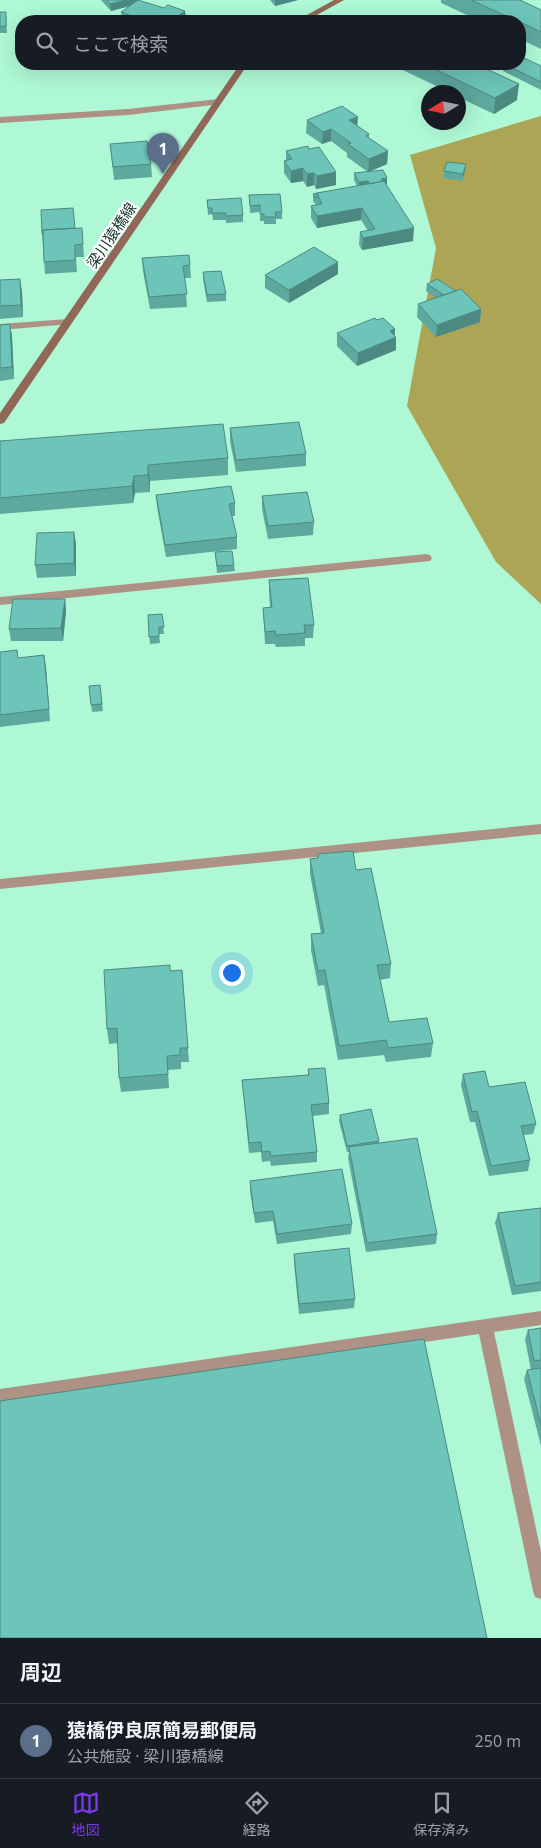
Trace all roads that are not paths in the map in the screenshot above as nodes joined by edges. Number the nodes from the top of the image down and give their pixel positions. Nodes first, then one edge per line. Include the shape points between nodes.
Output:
1 (340, 0) edge
2 (311, 15) edge
3 (240, 70) edge
4 (218, 102) junction
5 (0, 120) edge
6 (68, 322) junction
7 (0, 327) edge
8 (0, 421) edge
9 (426, 558) dead end
10 (0, 601) edge
11 (541, 829) edge
12 (0, 884) edge
13 (541, 1318) edge
14 (485, 1326) junction
15 (0, 1397) edge
16 (541, 1591) edge

1 - 2 main road
3 - 4 main road, 梁川猿橋線
4 - 5 street via 128,112
4 - 6 main road, 梁川猿橋線
6 - 7 street
6 - 8 main road, 梁川猿橋線
9 - 10 street
11 - 12 street
13 - 14 street
14 - 15 street
14 - 16 street

